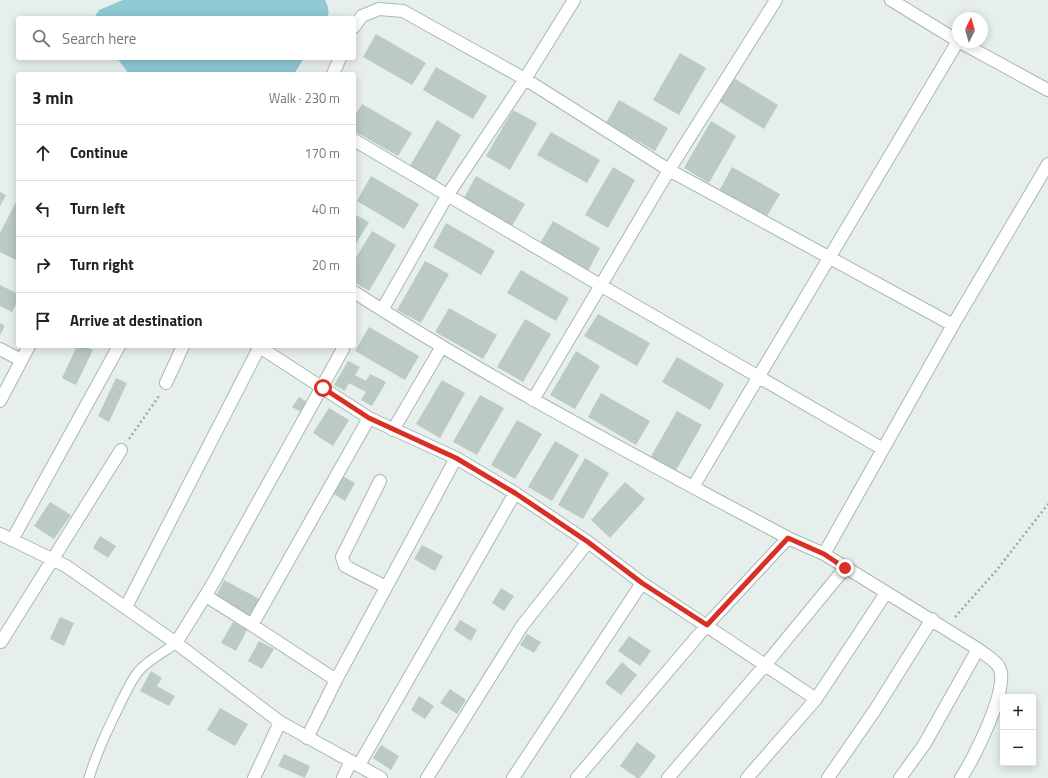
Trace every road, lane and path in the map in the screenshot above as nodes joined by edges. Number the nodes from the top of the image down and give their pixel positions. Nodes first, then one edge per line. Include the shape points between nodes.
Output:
1 (574, 0) edge
2 (776, 0) edge
3 (891, 0) edge
4 (356, 24) edge
5 (952, 37) edge
6 (955, 48) edge
7 (972, 48) edge
8 (339, 60) edge
9 (334, 72) edge
10 (525, 79) junction
11 (1048, 90) edge
12 (356, 141) edge
13 (1048, 164) edge
14 (669, 170) junction
15 (447, 196) junction
16 (830, 257) junction
17 (600, 285) junction
18 (356, 293) edge
19 (382, 310) junction
20 (953, 325) junction
21 (28, 348) edge
22 (119, 348) edge
23 (182, 348) edge
24 (258, 348) edge
25 (262, 348) edge
26 (441, 348) junction
27 (0, 349) edge
28 (343, 350) dead end
29 (21, 360) junction
30 (759, 376) junction
31 (166, 383) joint
32 (323, 388) junction
33 (532, 400) junction
34 (0, 401) edge
35 (369, 418) junction
36 (393, 430) junction
37 (883, 449) junction
38 (121, 450) joint
39 (456, 458) junction
40 (380, 481) dead end
41 (694, 487) junction
42 (515, 493) junction
43 (1048, 504) edge
44 (0, 534) edge
45 (788, 538) junction
46 (12, 540) junction
47 (588, 542) junction
48 (824, 554) junction
49 (52, 560) junction
50 (845, 568) junction
51 (642, 583) junction
52 (386, 587) junction
53 (886, 593) junction
54 (206, 596) junction
55 (126, 607) junction
56 (932, 620) junction
57 (252, 625) junction
58 (707, 625) junction
59 (945, 628) junction
60 (1, 642) dead end
61 (176, 643) junction
62 (978, 649) junction
63 (766, 664) junction
64 (336, 680) junction
65 (816, 699) junction
66 (280, 722) junction
67 (307, 738) junction
68 (355, 763) junction
69 (89, 778) edge
70 (254, 778) edge
71 (343, 778) edge
72 (381, 778) edge
73 (427, 778) edge
74 (513, 778) edge
75 (577, 778) edge
76 (668, 778) edge
77 (747, 778) edge
78 (828, 778) edge
79 (900, 778) edge
80 (961, 778) edge

1 - 10 street
2 - 14 street
3 - 5 street
4 - 10 street via 362,16 379,9 403,11
6 - 16 street
7 - 11 street
8 - 9 street
10 - 14 street
10 - 15 street
12 - 15 street
13 - 20 street
14 - 16 street
14 - 17 street
15 - 17 street
15 - 19 street
16 - 20 street
16 - 30 street
17 - 30 street
17 - 33 street
18 - 19 street
19 - 26 street
20 - 37 street
21 - 29 street
22 - 46 street
23 - 31 street
24 - 55 street
25 - 32 street
26 - 33 street
26 - 36 street
27 - 29 street
28 - 32 street
29 - 34 street
30 - 37 street
30 - 41 street
31 - 38 path via 152,408
32 - 35 street
32 - 54 street
33 - 41 street
35 - 36 street
35 - 57 street
36 - 39 street
37 - 48 street
38 - 49 street
39 - 42 street
39 - 52 street
40 - 52 street via 342,557 345,566
41 - 45 street
42 - 47 street
42 - 68 street
43 - 59 path via 996,571
44 - 46 street
45 - 48 street
45 - 58 street
46 - 49 street
47 - 51 street
47 - 73 street via 522,626
48 - 50 street
49 - 55 street via 66,566
49 - 60 street
50 - 53 street
50 - 63 street
51 - 58 street
51 - 74 street
52 - 64 street
53 - 56 street
53 - 65 street
54 - 57 street
54 - 61 street
55 - 61 street
56 - 59 street
56 - 78 street
57 - 64 street
58 - 63 street
58 - 75 street
59 - 62 street
61 - 66 street
61 - 69 lane via 137,672 106,732
62 - 79 street via 924,745
62 - 80 street via 999,667 1003,680 1000,694 971,763
63 - 65 street
63 - 76 street
64 - 67 street
65 - 77 street
66 - 67 street
66 - 70 street
67 - 68 street
68 - 71 street
68 - 72 street

